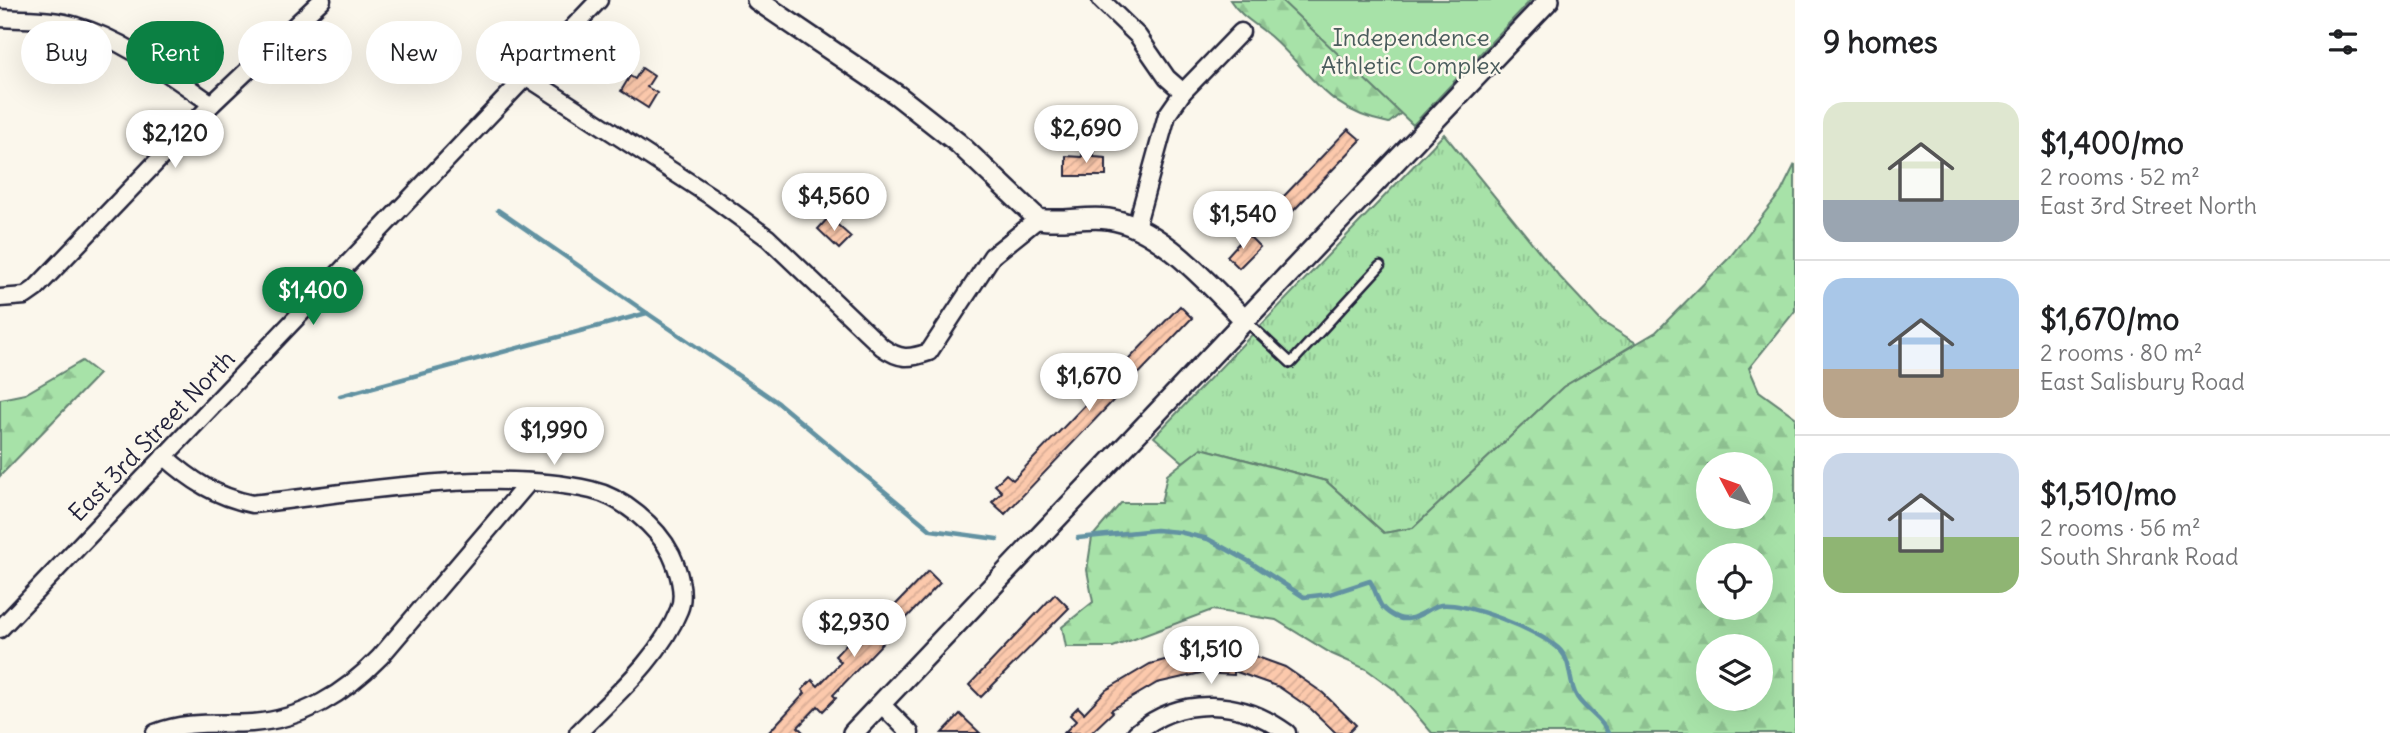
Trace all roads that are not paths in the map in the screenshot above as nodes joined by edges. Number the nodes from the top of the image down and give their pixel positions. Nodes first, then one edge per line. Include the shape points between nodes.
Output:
1 (322, 0) edge
2 (599, 0) edge
3 (757, 0) edge
4 (1101, 0) edge
5 (1549, 0) edge
6 (0, 18) edge
7 (580, 21) edge
8 (1241, 32) dead end
9 (521, 84) edge
10 (536, 84) edge
11 (1183, 92) junction
12 (212, 104) junction
13 (1038, 219) junction
14 (1136, 227) junction
15 (1380, 266) dead end
16 (4, 299) edge
17 (1245, 320) junction
18 (164, 456) junction
19 (529, 482) junction
20 (0, 629) edge
21 (881, 704) junction
22 (587, 730) edge
23 (155, 733) edge
24 (853, 733) edge
25 (910, 733) edge
26 (1136, 733) edge
27 (1287, 733) edge

1 - 12 street
2 - 7 street, East 3rd Street North
3 - 13 street via 917,111
4 - 11 street via 1138,36 1167,78
5 - 17 street
6 - 12 street via 77,26 128,47
8 - 11 street
9 - 18 street, East 3rd Street North
10 - 13 street via 768,238 897,358 929,352 992,256
11 - 14 street via 1167,115
12 - 16 street via 35,289
13 - 14 street via 1110,219
14 - 17 street via 1161,241
15 - 17 lane via 1291,363
17 - 21 street
18 - 19 street via 204,489 252,504 470,482
18 - 20 street, East 3rd Street North
19 - 22 street via 593,490 625,505 663,538 679,571 680,608 668,630
19 - 23 street via 380,657 330,701 253,723 194,723
21 - 24 street
21 - 25 street
26 - 27 street via 1159,716 1212,705 1246,710

